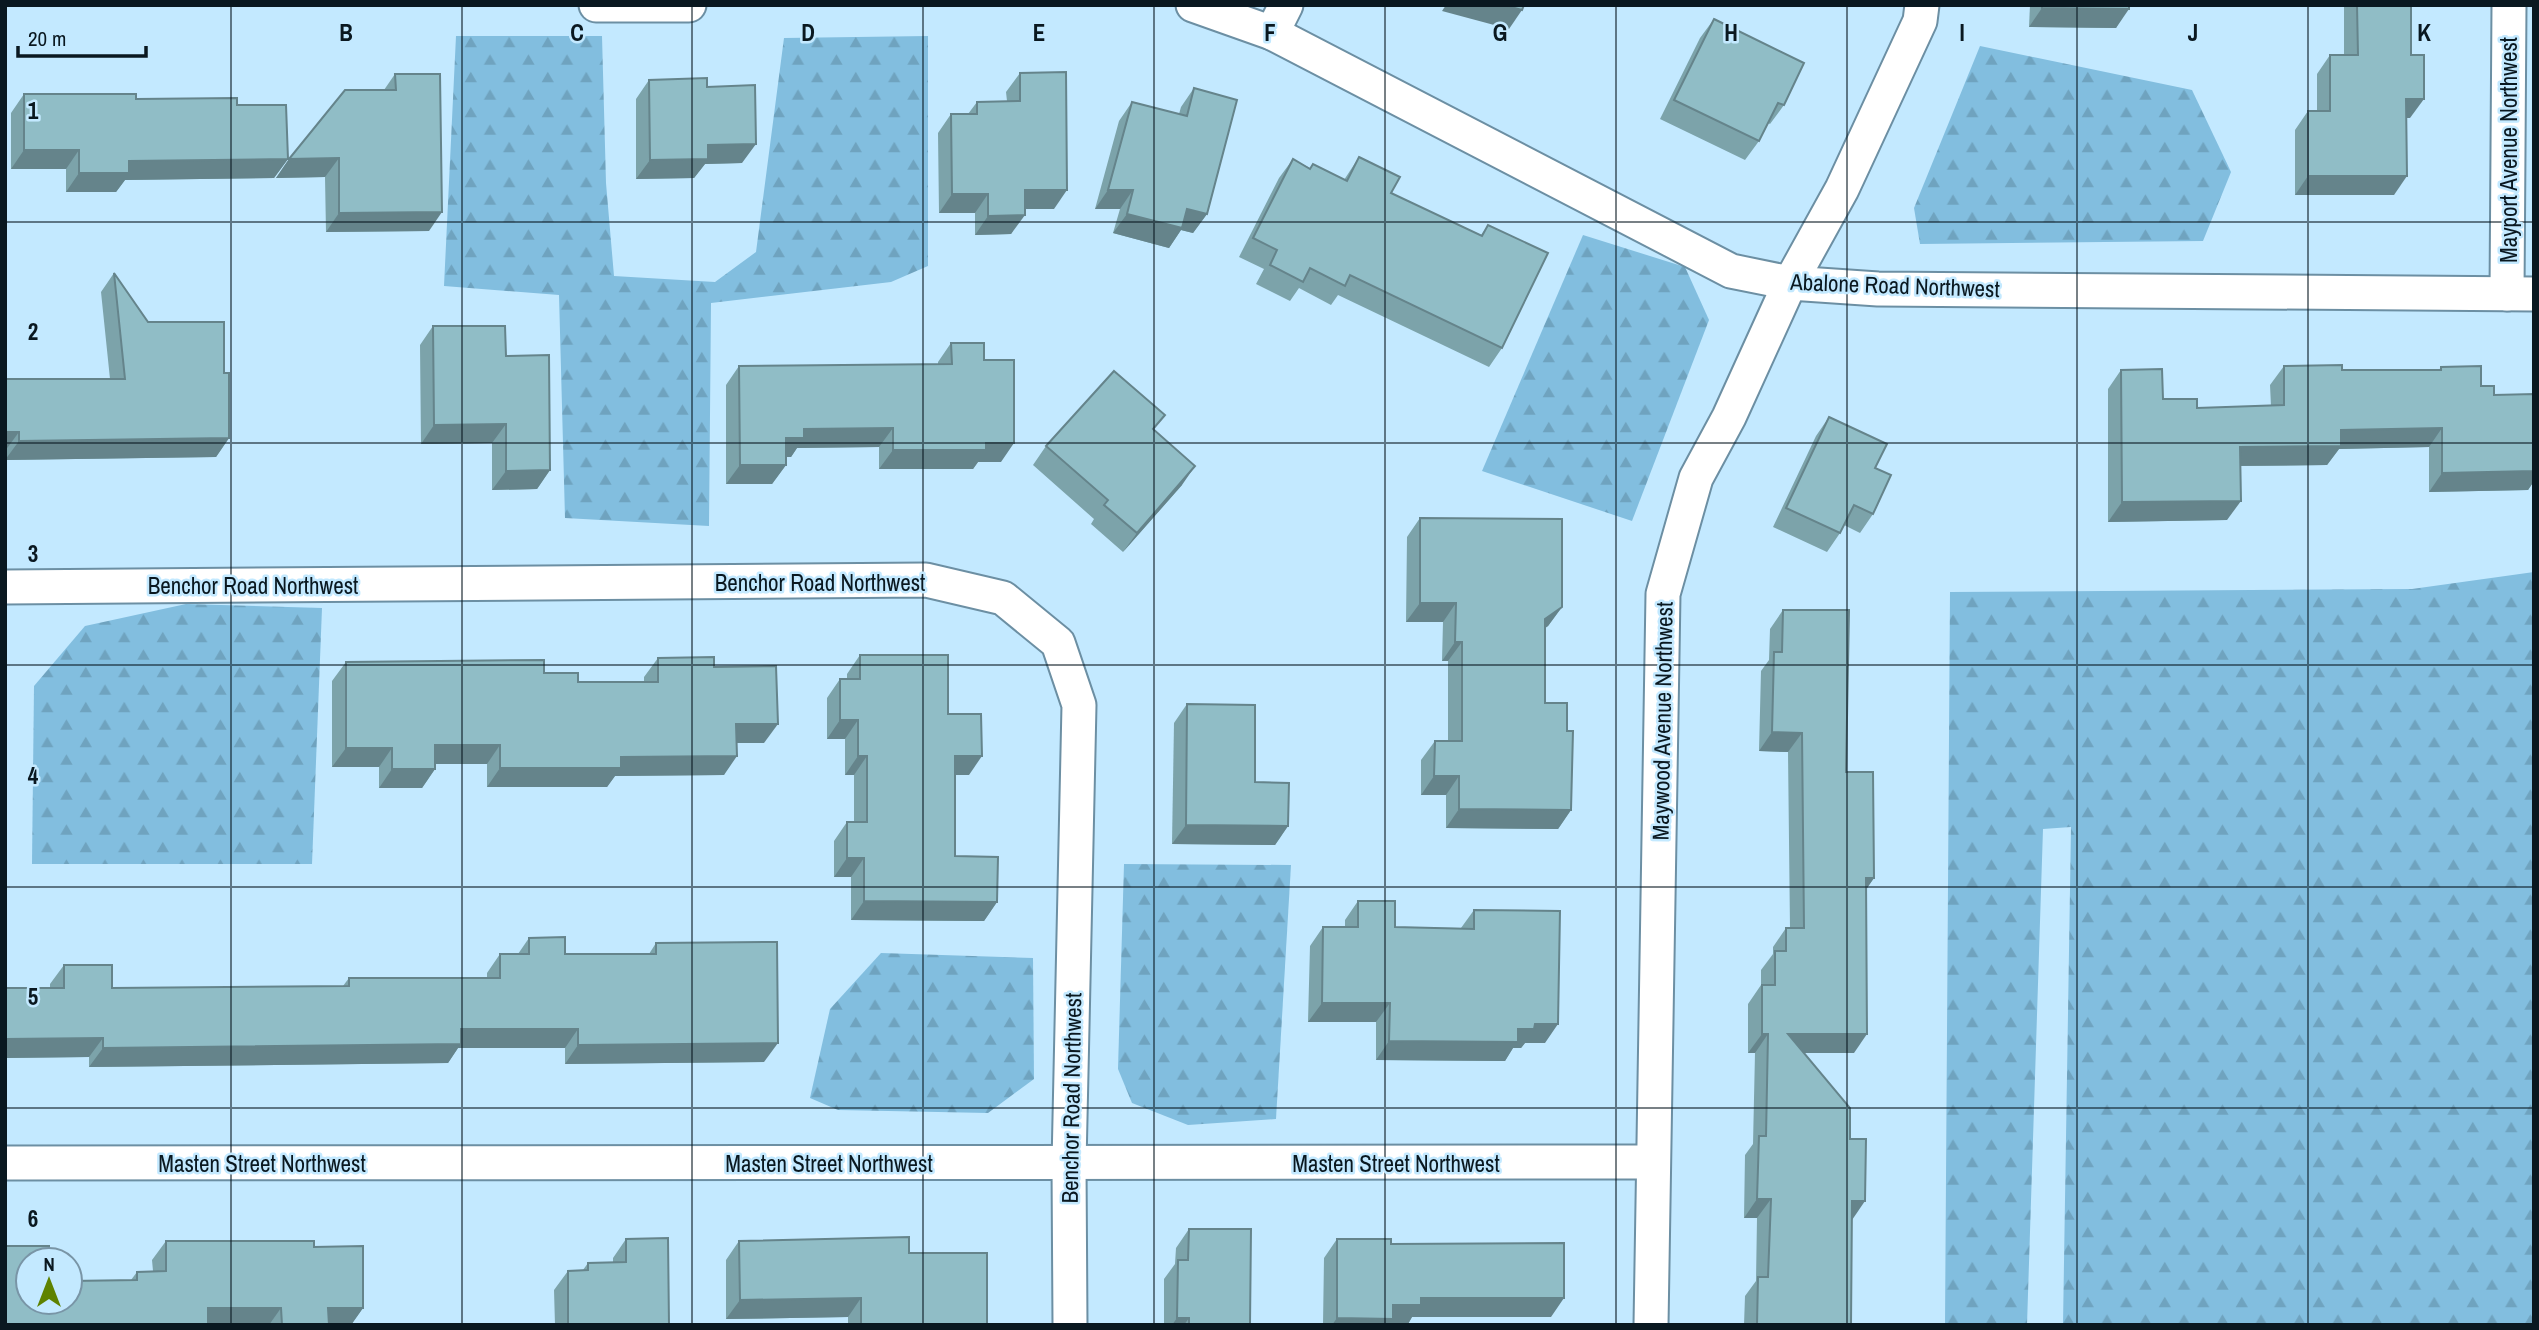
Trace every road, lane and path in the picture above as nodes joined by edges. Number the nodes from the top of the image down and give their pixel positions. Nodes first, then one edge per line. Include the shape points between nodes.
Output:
1 (596, 5) edge
2 (690, 5) edge
3 (1193, 5) edge
4 (1922, 5) edge
5 (2509, 5) edge
6 (1279, 19) edge
7 (1790, 284) junction
8 (2520, 294) edge
9 (5, 587) edge
10 (5, 1163) edge
11 (1653, 1163) junction
12 (1069, 1164) junction
13 (1070, 1325) edge
14 (1651, 1325) edge

1 - 2 street
3 - 6 street, Abalone Road Northwest
4 - 7 street, Maywood Avenue Northwest via 1920,21 1847,178
5 - 8 street, Mayport Avenue Northwest
6 - 7 street, Abalone Road Northwest via 1731,271
7 - 8 street, Abalone Road Northwest via 1878,289
7 - 11 street, Maywood Avenue Northwest via 1696,478 1663,594
9 - 12 street, Benchor Road Northwest via 926,580 1003,598 1058,643 1079,705
10 - 12 street, Masten Street Northwest
11 - 12 street, Masten Street Northwest
11 - 14 street, Maywood Avenue Northwest
12 - 13 street, Benchor Road Northwest

